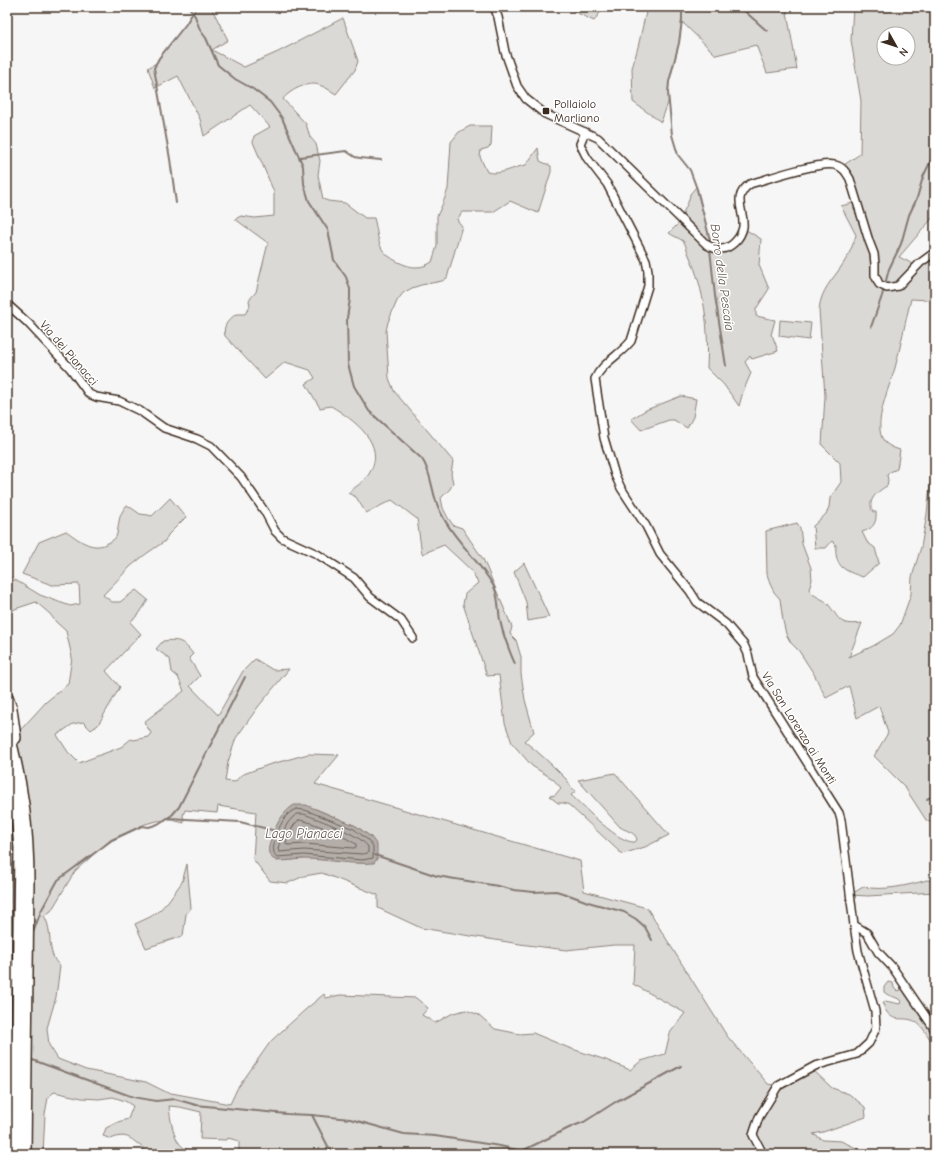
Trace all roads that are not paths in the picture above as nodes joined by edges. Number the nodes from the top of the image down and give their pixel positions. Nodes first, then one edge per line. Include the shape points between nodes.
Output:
1 (494, 7) edge
2 (585, 132) junction
3 (935, 252) edge
4 (7, 304) edge
5 (413, 638) dead end
6 (7, 698) edge
7 (7, 729) edge
8 (7, 760) edge
9 (24, 811) junction
10 (854, 925) junction
11 (935, 1030) edge
12 (16, 1154) edge
13 (25, 1154) edge
14 (763, 1154) edge

1 - 2 street via 505,52 517,86 526,99 539,110
2 - 3 street via 598,138 707,245 714,248 727,248 736,241 743,228 739,202 744,188 792,171 835,164 841,167 850,179 874,254 875,275 879,284 887,288 898,286 920,263
2 - 10 street, Via San Lorenzo ai Monti via 580,144 584,153 607,184 646,260 648,271 648,286 630,341 595,379 604,438 615,475 660,554 696,602 726,624 744,645 753,676 839,813
4 - 5 street, Via dei Pianacci via 70,368 89,394 119,401 140,411 164,428 211,446 241,477 282,538 317,554 354,578 370,597 401,620
6 - 9 highway via 26,790
7 - 9 highway
8 - 12 highway via 20,848
9 - 13 highway via 28,844
10 - 11 street via 867,933
10 - 14 street, Via San Lorenzo ai Monti via 858,951 875,1011 876,1028 873,1036 857,1054 815,1066 778,1086 759,1117 753,1135

